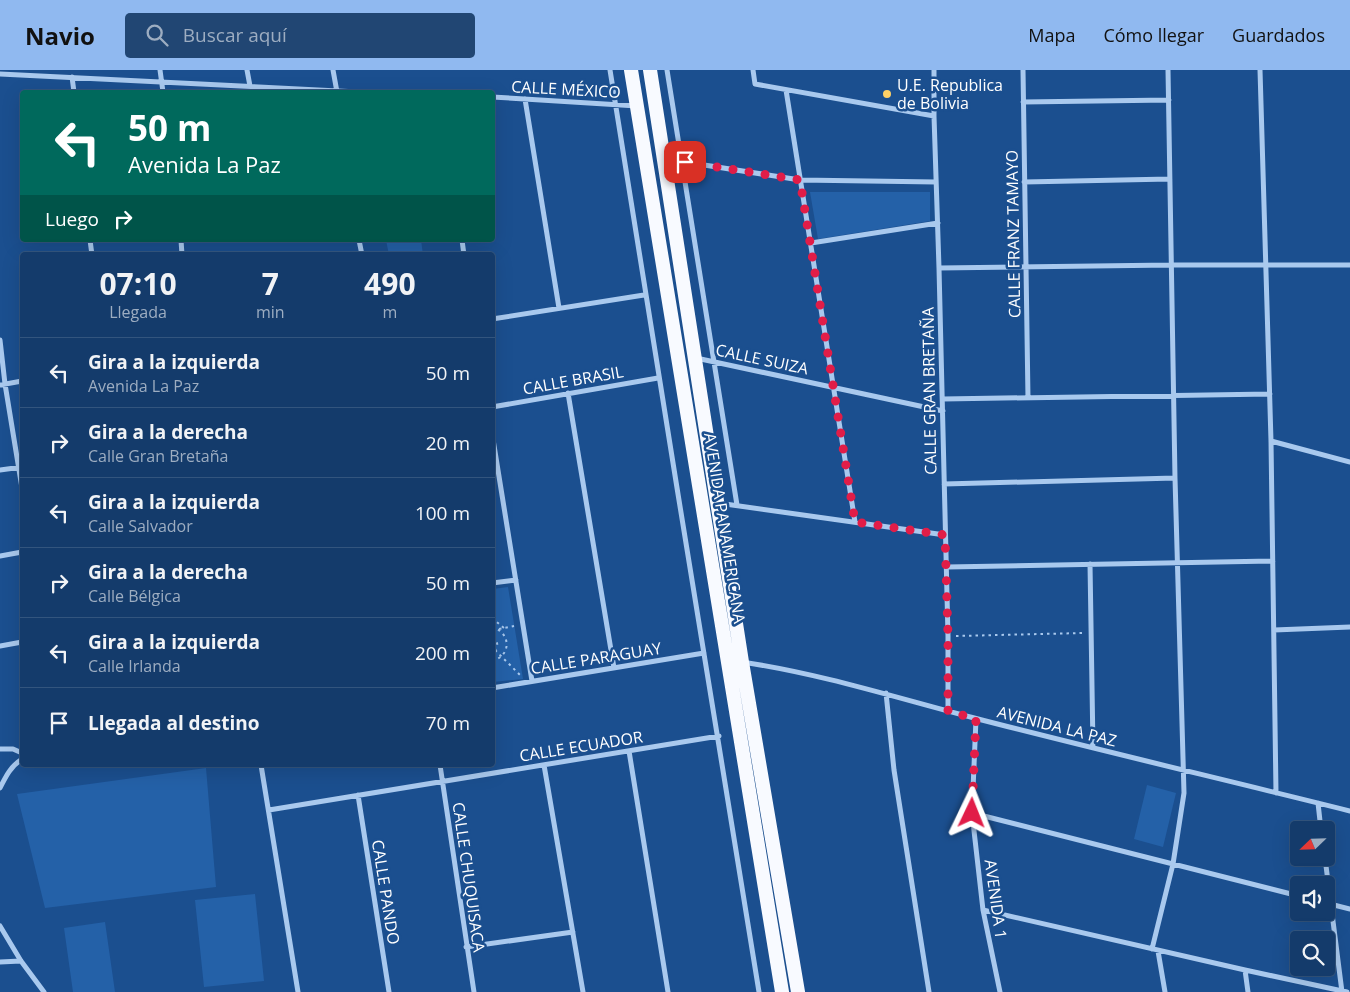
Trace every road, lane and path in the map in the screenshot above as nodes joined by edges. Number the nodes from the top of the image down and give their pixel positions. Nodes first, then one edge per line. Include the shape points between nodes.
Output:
1 (160, 70) edge
2 (247, 70) edge
3 (332, 70) edge
4 (610, 70) edge
5 (631, 70) edge
6 (650, 70) edge
7 (667, 70) edge
8 (753, 70) edge
9 (934, 70) edge
10 (1023, 70) edge
11 (1168, 70) edge
12 (1260, 70) edge
13 (0, 74) edge
14 (72, 77) junction
15 (162, 83) junction
16 (250, 86) junction
17 (74, 90) edge
18 (163, 90) edge
19 (308, 90) edge
20 (337, 90) edge
21 (786, 90) junction
22 (495, 97) edge
23 (525, 99) junction
24 (1168, 100) junction
25 (1023, 102) junction
26 (615, 104) junction
27 (637, 106) junction
28 (934, 116) junction
29 (665, 161) junction
30 (682, 162) junction
31 (1170, 179) junction
32 (800, 180) junction
33 (936, 182) junction
34 (1024, 182) junction
35 (938, 223) junction
36 (811, 243) junction
37 (1171, 265) junction
38 (1265, 265) junction
39 (1350, 265) edge
40 (939, 268) junction
41 (1026, 268) junction
42 (644, 294) junction
43 (559, 308) junction
44 (495, 319) edge
45 (0, 340) edge
46 (694, 357) junction
47 (713, 361) junction
48 (658, 378) junction
49 (20, 381) edge
50 (3, 384) edge
51 (834, 387) junction
52 (568, 393) junction
53 (1173, 394) junction
54 (1270, 394) junction
55 (943, 398) junction
56 (1028, 398) junction
57 (495, 406) edge
58 (943, 411) junction
59 (1271, 441) junction
60 (495, 451) edge
61 (20, 462) edge
62 (1350, 462) edge
63 (20, 467) edge
64 (0, 470) edge
65 (1175, 478) junction
66 (944, 484) junction
67 (716, 503) junction
68 (737, 505) junction
69 (855, 522) junction
70 (945, 535) junction
71 (20, 552) edge
72 (0, 556) edge
73 (1273, 561) junction
74 (1177, 563) junction
75 (1090, 564) junction
76 (947, 567) junction
77 (516, 580) junction
78 (495, 583) edge
79 (495, 620) edge
80 (514, 626) dead end
81 (1350, 627) edge
82 (495, 628) edge
83 (504, 628) junction
84 (499, 629) junction
85 (1274, 630) junction
86 (1090, 633) junction
87 (948, 636) junction
88 (20, 642) edge
89 (0, 646) edge
90 (495, 652) edge
91 (704, 653) junction
92 (502, 656) junction
93 (495, 660) edge
94 (736, 663) junction
95 (614, 668) junction
96 (523, 679) dead end
97 (532, 681) junction
98 (495, 687) edge
99 (886, 693) junction
100 (948, 711) junction
101 (976, 719) junction
102 (719, 736) junction
103 (1093, 748) junction
104 (0, 749) edge
105 (628, 751) junction
106 (20, 752) edge
107 (20, 760) edge
108 (544, 765) junction
109 (261, 767) edge
110 (440, 767) edge
111 (1183, 769) junction
112 (442, 782) junction
113 (0, 788) edge
114 (1276, 794) junction
115 (358, 795) junction
116 (1318, 803) junction
117 (269, 810) junction
118 (1350, 811) edge
119 (972, 813) junction
120 (1320, 821) edge
121 (1173, 864) junction
122 (1290, 894) edge
123 (1335, 905) edge
124 (1350, 909) edge
125 (983, 910) junction
126 (1332, 921) edge
127 (0, 926) edge
128 (573, 932) junction
129 (466, 947) junction
130 (1152, 949) junction
131 (1158, 951) junction
132 (0, 962) edge
133 (21, 962) junction
134 (1245, 970) junction
135 (44, 992) edge
136 (298, 992) edge
137 (389, 992) edge
138 (474, 992) edge
139 (583, 992) edge
140 (668, 992) edge
141 (759, 992) edge
142 (782, 992) edge
143 (798, 992) edge
144 (929, 992) edge
145 (1000, 992) edge
146 (1165, 992) edge
147 (1248, 992) edge
148 (1344, 992) edge

1 - 15 street
2 - 16 street
3 - 20 street
4 - 26 street
5 - 27 highway, AVENIDA PANAMERICANA
6 - 29 highway, AVENIDA PANAMERICANA
7 - 30 street
8 - 21 street via 755,84
9 - 28 street, CALLE GRAN BRETAÑA
10 - 25 street, CALLE FRANZ TAMAYO
11 - 24 street
12 - 38 street
13 - 14 street
14 - 15 street
14 - 17 street
15 - 16 street
15 - 18 street
16 - 19 street
21 - 28 street
21 - 32 street
22 - 23 street, CALLE MÉXICO
23 - 26 street, CALLE MÉXICO
23 - 43 street
24 - 25 street
24 - 31 street
25 - 34 street, CALLE FRANZ TAMAYO
26 - 27 street, CALLE MÉXICO
26 - 42 street
27 - 94 highway, AVENIDA PANAMERICANA
28 - 33 street, CALLE GRAN BRETAÑA
29 - 30 street
29 - 46 highway, AVENIDA PANAMERICANA
30 - 32 street
30 - 47 street
31 - 34 street
31 - 37 street
32 - 33 street
32 - 36 street
33 - 35 street, CALLE GRAN BRETAÑA
34 - 41 street, CALLE FRANZ TAMAYO
35 - 36 street
35 - 40 street, CALLE GRAN BRETAÑA
36 - 51 street
37 - 38 street
37 - 41 street
37 - 53 street
38 - 39 street
38 - 54 street
40 - 41 street
40 - 55 street, CALLE GRAN BRETAÑA
41 - 56 street, CALLE FRANZ TAMAYO
42 - 43 street
42 - 48 street
43 - 44 street
45 - 50 street
46 - 47 street, CALLE SUIZA
46 - 67 highway, AVENIDA PANAMERICANA
47 - 51 street, CALLE SUIZA
47 - 68 street
48 - 52 street, CALLE BRASIL
48 - 91 street
49 - 50 street
50 - 61 street
51 - 58 street, CALLE SUIZA
51 - 69 street
52 - 57 street, CALLE BRASIL
52 - 95 street
53 - 54 street
53 - 56 street
53 - 65 street
54 - 59 street
55 - 56 street
55 - 58 street, CALLE GRAN BRETAÑA
58 - 66 street, CALLE GRAN BRETAÑA
59 - 62 street
59 - 73 street
60 - 77 street
63 - 64 street
65 - 66 street
65 - 74 street
66 - 70 street, CALLE GRAN BRETAÑA
67 - 68 street
67 - 94 highway, AVENIDA PANAMERICANA
68 - 69 street
69 - 70 street
70 - 76 street, CALLE GRAN BRETAÑA
71 - 72 street
73 - 74 street
73 - 85 street
74 - 75 street
74 - 111 street
75 - 76 street
75 - 86 street
76 - 87 street, CALLE GRAN BRETAÑA
77 - 78 street
77 - 97 street
79 - 83 path
80 - 83 path
81 - 85 street
82 - 84 path
83 - 84 path
84 - 92 path via 508,643
85 - 114 street
86 - 87 path
86 - 103 street
87 - 100 street, CALLE GRAN BRETAÑA
88 - 89 street
90 - 92 path
91 - 95 street, CALLE PARAGUAY
91 - 102 street
92 - 93 path
92 - 96 path
94 - 99 street, AVENIDA LA PAZ via 770,666
94 - 142 highway, AVENIDA PANAMERICANA
94 - 143 highway, AVENIDA PANAMERICANA
95 - 97 street, CALLE PARAGUAY
97 - 98 street, CALLE PARAGUAY
99 - 100 street, AVENIDA LA PAZ
99 - 144 street via 894,770
100 - 101 street, AVENIDA LA PAZ
101 - 103 street, AVENIDA LA PAZ
101 - 119 street, AVENIDA 1
102 - 105 street, CALLE ECUADOR
102 - 141 street
103 - 111 street, AVENIDA LA PAZ
104 - 106 street
105 - 108 street, CALLE ECUADOR
105 - 140 street
107 - 113 street via 6,774
108 - 112 street, CALLE ECUADOR
108 - 128 street
109 - 117 street
110 - 112 street, CALLE CHUQUISACA
111 - 114 street, AVENIDA LA PAZ
111 - 121 street via 1184,793
112 - 115 street, CALLE ECUADOR
112 - 129 street, CALLE CHUQUISACA
114 - 116 street, AVENIDA LA PAZ
115 - 117 street, CALLE ECUADOR
115 - 137 street, CALLE PANDO
116 - 118 street, AVENIDA LA PAZ
116 - 120 street
117 - 136 street
119 - 121 street
119 - 125 street, AVENIDA 1
121 - 122 street
121 - 130 street
123 - 124 street
125 - 130 street
125 - 145 street, AVENIDA 1
126 - 148 street
127 - 133 street
128 - 129 street
128 - 139 street
129 - 138 street, CALLE CHUQUISACA
130 - 131 street
131 - 134 street
131 - 146 street
132 - 133 street
133 - 135 street
134 - 147 street
134 - 148 street

